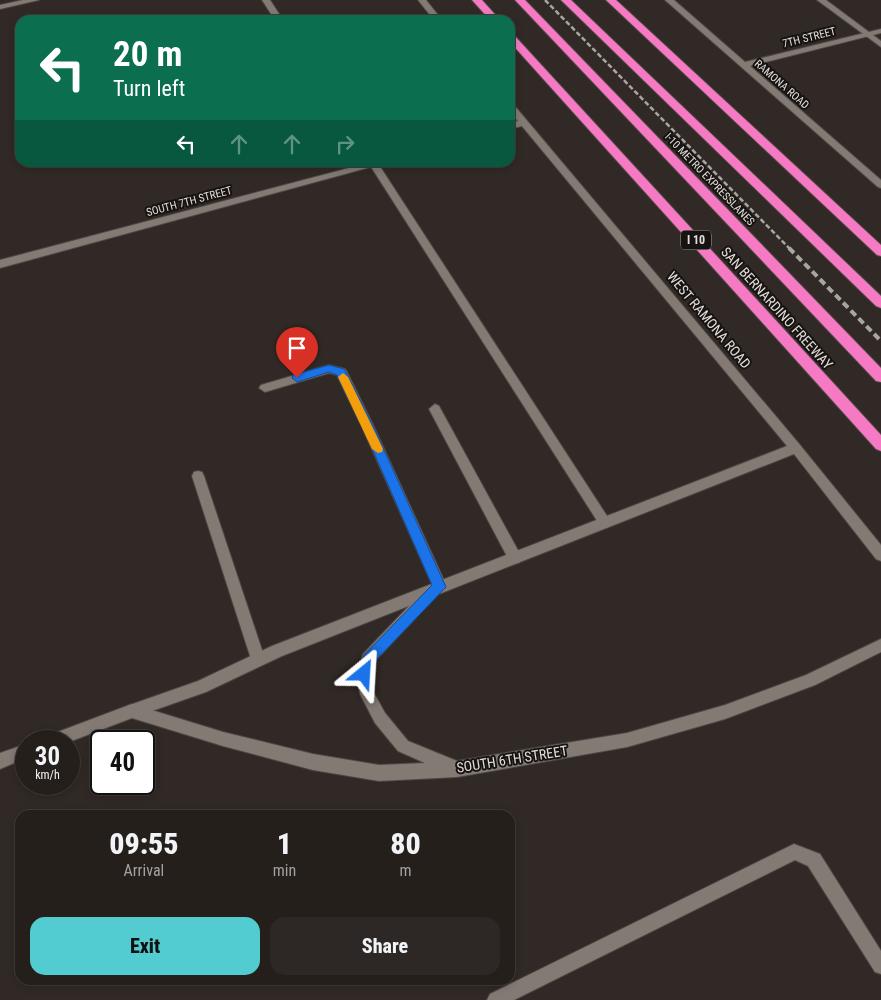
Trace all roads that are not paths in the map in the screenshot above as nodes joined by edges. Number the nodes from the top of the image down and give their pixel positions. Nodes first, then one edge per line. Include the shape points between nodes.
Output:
1 (35, 0) edge
2 (266, 0) edge
3 (422, 0) edge
4 (477, 0) edge
5 (520, 0) edge
6 (566, 0) edge
7 (611, 0) edge
8 (669, 0) edge
9 (821, 0) edge
10 (0, 7) edge
11 (276, 15) edge
12 (434, 15) edge
13 (490, 15) edge
14 (881, 31) edge
15 (867, 35) junction
16 (515, 42) edge
17 (881, 45) edge
18 (743, 65) junction
19 (515, 113) edge
20 (523, 123) junction
21 (515, 125) edge
22 (362, 167) edge
23 (375, 167) edge
24 (881, 185) edge
25 (881, 252) edge
26 (0, 264) edge
27 (881, 303) edge
28 (881, 377) edge
29 (265, 388) dead end
30 (435, 409) dead end
31 (881, 445) edge
32 (796, 448) junction
33 (198, 476) dead end
34 (605, 523) junction
35 (881, 556) edge
36 (516, 558) junction
37 (436, 589) junction
38 (881, 645) edge
39 (258, 659) junction
40 (132, 711) junction
41 (80, 730) edge
42 (15, 755) edge
43 (0, 761) edge
44 (457, 769) junction
45 (881, 966) edge
46 (496, 1000) edge

1 - 10 street
2 - 11 street
3 - 12 street
4 - 13 highway
5 - 28 highway, I-10 METRO EXPRESSLANES
6 - 27 highway, I-10 METRO EXPRESSLANES
7 - 25 highway
8 - 18 street, RAMONA ROAD
9 - 15 street
14 - 15 street, 7TH STREET
15 - 17 street
15 - 18 street, 7TH STREET
16 - 31 highway, SAN BERNARDINO FREEWAY / I 10
18 - 24 street, RAMONA ROAD
19 - 20 street, WEST RAMONA ROAD
20 - 21 street
20 - 32 street, WEST RAMONA ROAD
22 - 26 street, SOUTH 7TH STREET
23 - 34 street
29 - 37 street via 329,369 341,372
30 - 36 street
32 - 34 street
32 - 35 street, WEST RAMONA ROAD
33 - 39 street
34 - 36 street
36 - 37 street
37 - 39 street
37 - 44 street via 368,659 364,674 367,694 380,718 403,746
38 - 44 street, SOUTH 6TH STREET via 810,680 726,712 627,740
39 - 40 street via 201,687
40 - 41 street
40 - 44 street, SOUTH 6TH STREET via 313,762 379,773
42 - 43 street
45 - 46 street via 814,860 794,852

